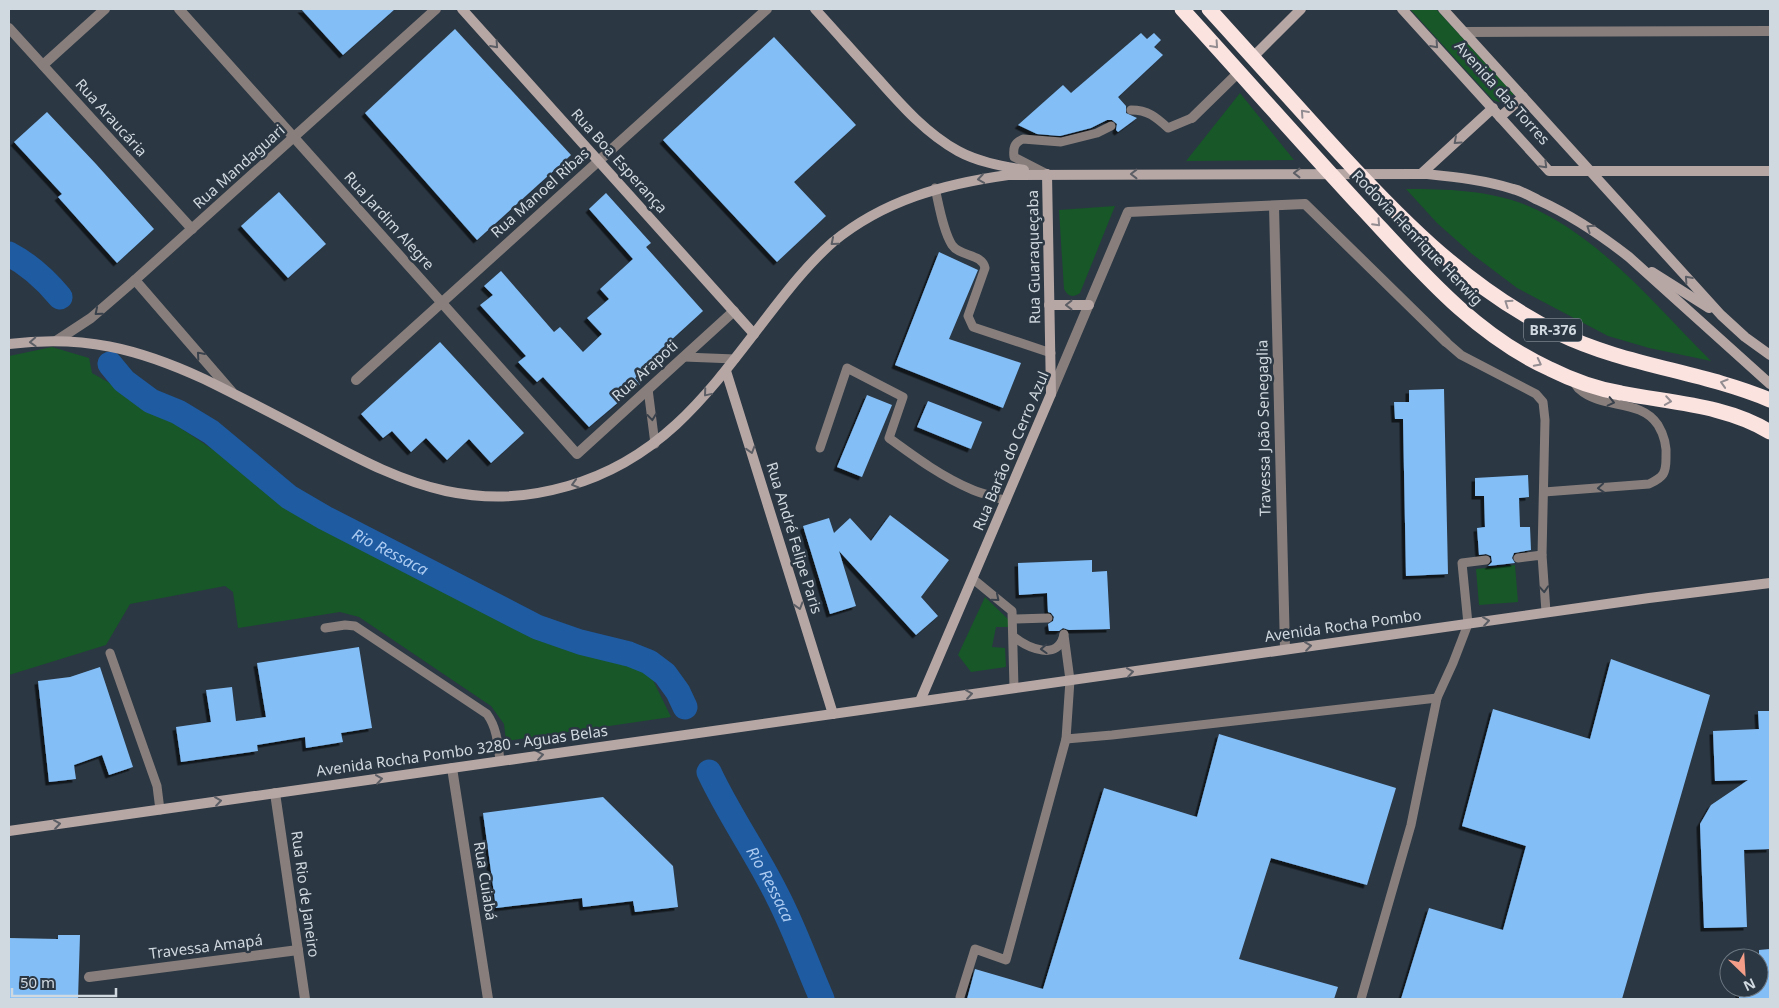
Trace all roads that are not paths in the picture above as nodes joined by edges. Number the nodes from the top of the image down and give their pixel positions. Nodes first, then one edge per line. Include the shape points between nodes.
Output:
1 (105, 9) edge
2 (179, 9) edge
3 (436, 9) edge
4 (462, 9) edge
5 (767, 9) edge
6 (815, 9) edge
7 (1182, 9) edge
8 (1209, 9) edge
9 (1300, 9) edge
10 (1402, 9) edge
11 (1443, 9) edge
12 (9, 28) edge
13 (1770, 31) edge
14 (1464, 32) junction
15 (1253, 57) junction
16 (42, 65) junction
17 (1239, 72) junction
18 (1523, 97) junction
19 (1493, 108) junction
20 (1131, 110) dead end
21 (1500, 117) junction
22 (1192, 118) joint
23 (1112, 126) dead end
24 (294, 137) junction
25 (598, 160) junction
26 (1770, 171) edge
27 (1590, 172) junction
28 (1047, 174) junction
29 (1421, 174) junction
30 (935, 188) junction
31 (1274, 206) junction
32 (192, 229) junction
33 (1629, 257) junction
34 (135, 280) junction
35 (442, 302) junction
36 (1050, 305) junction
37 (1089, 305) junction
38 (734, 311) junction
39 (1721, 315) junction
40 (754, 334) junction
41 (56, 341) junction
42 (1446, 342) joint
43 (9, 344) edge
44 (1050, 353) junction
45 (1770, 355) edge
46 (684, 357) junction
47 (735, 358) junction
48 (726, 370) junction
49 (1571, 378) junction
50 (356, 380) dead end
51 (1770, 384) edge
52 (648, 389) junction
53 (232, 392) junction
54 (1051, 394) junction
55 (1770, 400) edge
56 (1769, 431) edge
57 (655, 444) junction
58 (820, 448) dead end
59 (577, 454) joint
60 (1544, 492) junction
61 (1006, 501) junction
62 (1542, 555) junction
63 (1518, 558) dead end
64 (1486, 560) dead end
65 (973, 579) junction
66 (1770, 583) edge
67 (1546, 612) junction
68 (1048, 618) dead end
69 (1013, 619) junction
70 (1468, 624) junction
71 (325, 628) dead end
72 (1014, 638) junction
73 (1285, 649) junction
74 (110, 653) dead end
75 (1070, 680) junction
76 (1014, 688) junction
77 (1437, 698) junction
78 (920, 701) junction
79 (833, 714) junction
80 (1066, 739) junction
81 (500, 761) junction
82 (452, 768) junction
83 (275, 793) junction
84 (160, 810) junction
85 (9, 831) edge
86 (298, 950) junction
87 (89, 977) dead end
88 (960, 996) dead end
89 (305, 999) edge
90 (488, 999) edge
91 (1361, 999) edge

1 - 16 street
2 - 24 street, Rua Jardim Alegre
3 - 24 street, Rua Mandaguari
4 -> 25 main road, Rua Boa Esperança
5 - 25 street, Rua Manoel Ribas
6 - 28 main road, Rua Guaraqueçaba via 895,98 936,136 958,151 981,160
7 -> 17 highway, Rodovia Henrique Herwig / BR-376
8 - 15 highway, Rodovia Henrique Herwig / BR-376
9 - 15 main road
10 -> 19 main road, Avenida das Torres
11 - 14 main road, Avenida das Torres
12 - 16 street, Rua Araucária
13 - 14 street
14 - 18 main road, Avenida das Torres
55 -> 15 highway, Rodovia Henrique Herwig / BR-376 via 1717,381 1618,357 1557,333 1516,309 1443,257 1374,191
16 - 32 street, Rua Araucária
17 - 22 street
17 -> 49 highway, Rodovia Henrique Herwig / BR-376 via 1420,270 1473,321 1522,356
18 - 21 main road
18 - 27 main road, Avenida das Torres
19 - 21 main road, Avenida das Torres
19 -> 29 main road
20 - 22 lane via 1150,112 1168,128
21 -> 27 main road, Avenida das Torres via 1549,171
23 - 28 lane via 1062,142 1023,139 1017,142 1013,148 1014,157
24 - 32 street, Rua Mandaguari
24 - 35 street, Rua Jardim Alegre
25 - 35 street, Rua Manoel Ribas
25 - 38 main road, Rua Boa Esperança
26 - 27 main road
39 -> 27 main road, Avenida das Torres
29 -> 28 main road
28 -> 30 main road via 1008,175
28 - 36 main road, Rua Guaraqueçaba
33 -> 29 main road via 1578,221 1515,189 1456,177
30 -> 40 main road via 880,210 832,243 787,291
30 - 44 lane via 952,246 984,264 968,316 970,323
31 - 37 street, Rua Barão do Cerro Azul via 1128,212
31 - 42 street via 1305,204
31 - 73 street, Travessa João Senegaglia
32 - 34 street, Rua Mandaguari
33 - 39 main road
33 - 51 main road
34 -> 41 street, Rua Mandaguari via 91,318
53 -> 34 street
35 - 50 street, Rua Manoel Ribas
35 - 59 street, Rua Jardim Alegre
37 -> 36 main road
36 - 44 main road, Rua Guaraqueçaba
37 - 54 street, Rua Barão do Cerro Azul
38 - 40 main road, Rua Boa Esperança
38 - 46 street, Rua Arapoti
39 - 45 main road
40 - 47 main road
41 -> 43 main road
41 - 53 main road via 95,343 140,353 182,368
42 - 60 lane via 1461,355 1536,394 1543,402
44 - 54 main road, Rua Guaraqueçaba
46 - 47 lane
46 - 52 street, Rua Arapoti
47 - 48 main road
48 -> 57 main road via 703,398
48 -> 79 main road, Rua André Felipe Paris
49 -> 56 highway, Rodovia Henrique Herwig / BR-376 via 1620,393 1705,407
49 -> 60 lane via 1580,390 1598,400 1640,409 1652,417 1662,432 1666,471 1650,484
52 -> 57 lane
52 - 59 street, Rua Arapoti
57 -> 53 main road via 606,473 578,483 535,494 479,496 445,491 372,466
54 - 61 main road, Rua Barão do Cerro Azul
58 - 61 lane via 847,368 903,397 889,438 972,490
60 - 62 lane
61 - 65 main road, Rua Barão do Cerro Azul
62 - 63 lane
62 -> 67 lane
64 - 70 lane via 1462,562
65 -> 69 lane via 1012,612
65 - 78 main road, Rua Barão do Cerro Azul
66 - 67 main road, Avenida Rocha Pombo
70 -> 67 main road, Avenida Rocha Pombo
68 - 69 lane
69 - 72 lane
73 -> 70 main road, Avenida Rocha Pombo
70 - 77 lane
71 - 81 lane via 355,626 487,714 494,723
75 -> 72 lane via 1064,633 1063,641 1056,648 1039,651
72 - 76 lane
75 -> 73 main road, Avenida Rocha Pombo
74 - 84 lane via 157,786
75 - 76 main road, Avenida Rocha Pombo
75 - 80 lane
78 -> 76 main road, Avenida Rocha Pombo
77 - 80 lane
77 - 91 lane via 1411,825
78 - 79 main road, Avenida Rocha Pombo 3280 - Aguas Belas
81 -> 79 main road, Avenida Rocha Pombo 3280 - Aguas Belas
80 - 88 lane via 1006,960 975,949
81 - 82 main road, Avenida Rocha Pombo 3280 - Aguas Belas
83 -> 82 main road, Avenida Rocha Pombo 3280 - Aguas Belas
82 - 90 street, Rua Cuiabá
84 -> 83 main road, Avenida Rocha Pombo 3280 - Aguas Belas
83 - 86 street, Rua Rio de Janeiro
85 -> 84 main road, Avenida Rocha Pombo 3280 - Aguas Belas
86 - 87 street, Travessa Amapá
86 - 89 street, Rua Rio de Janeiro

